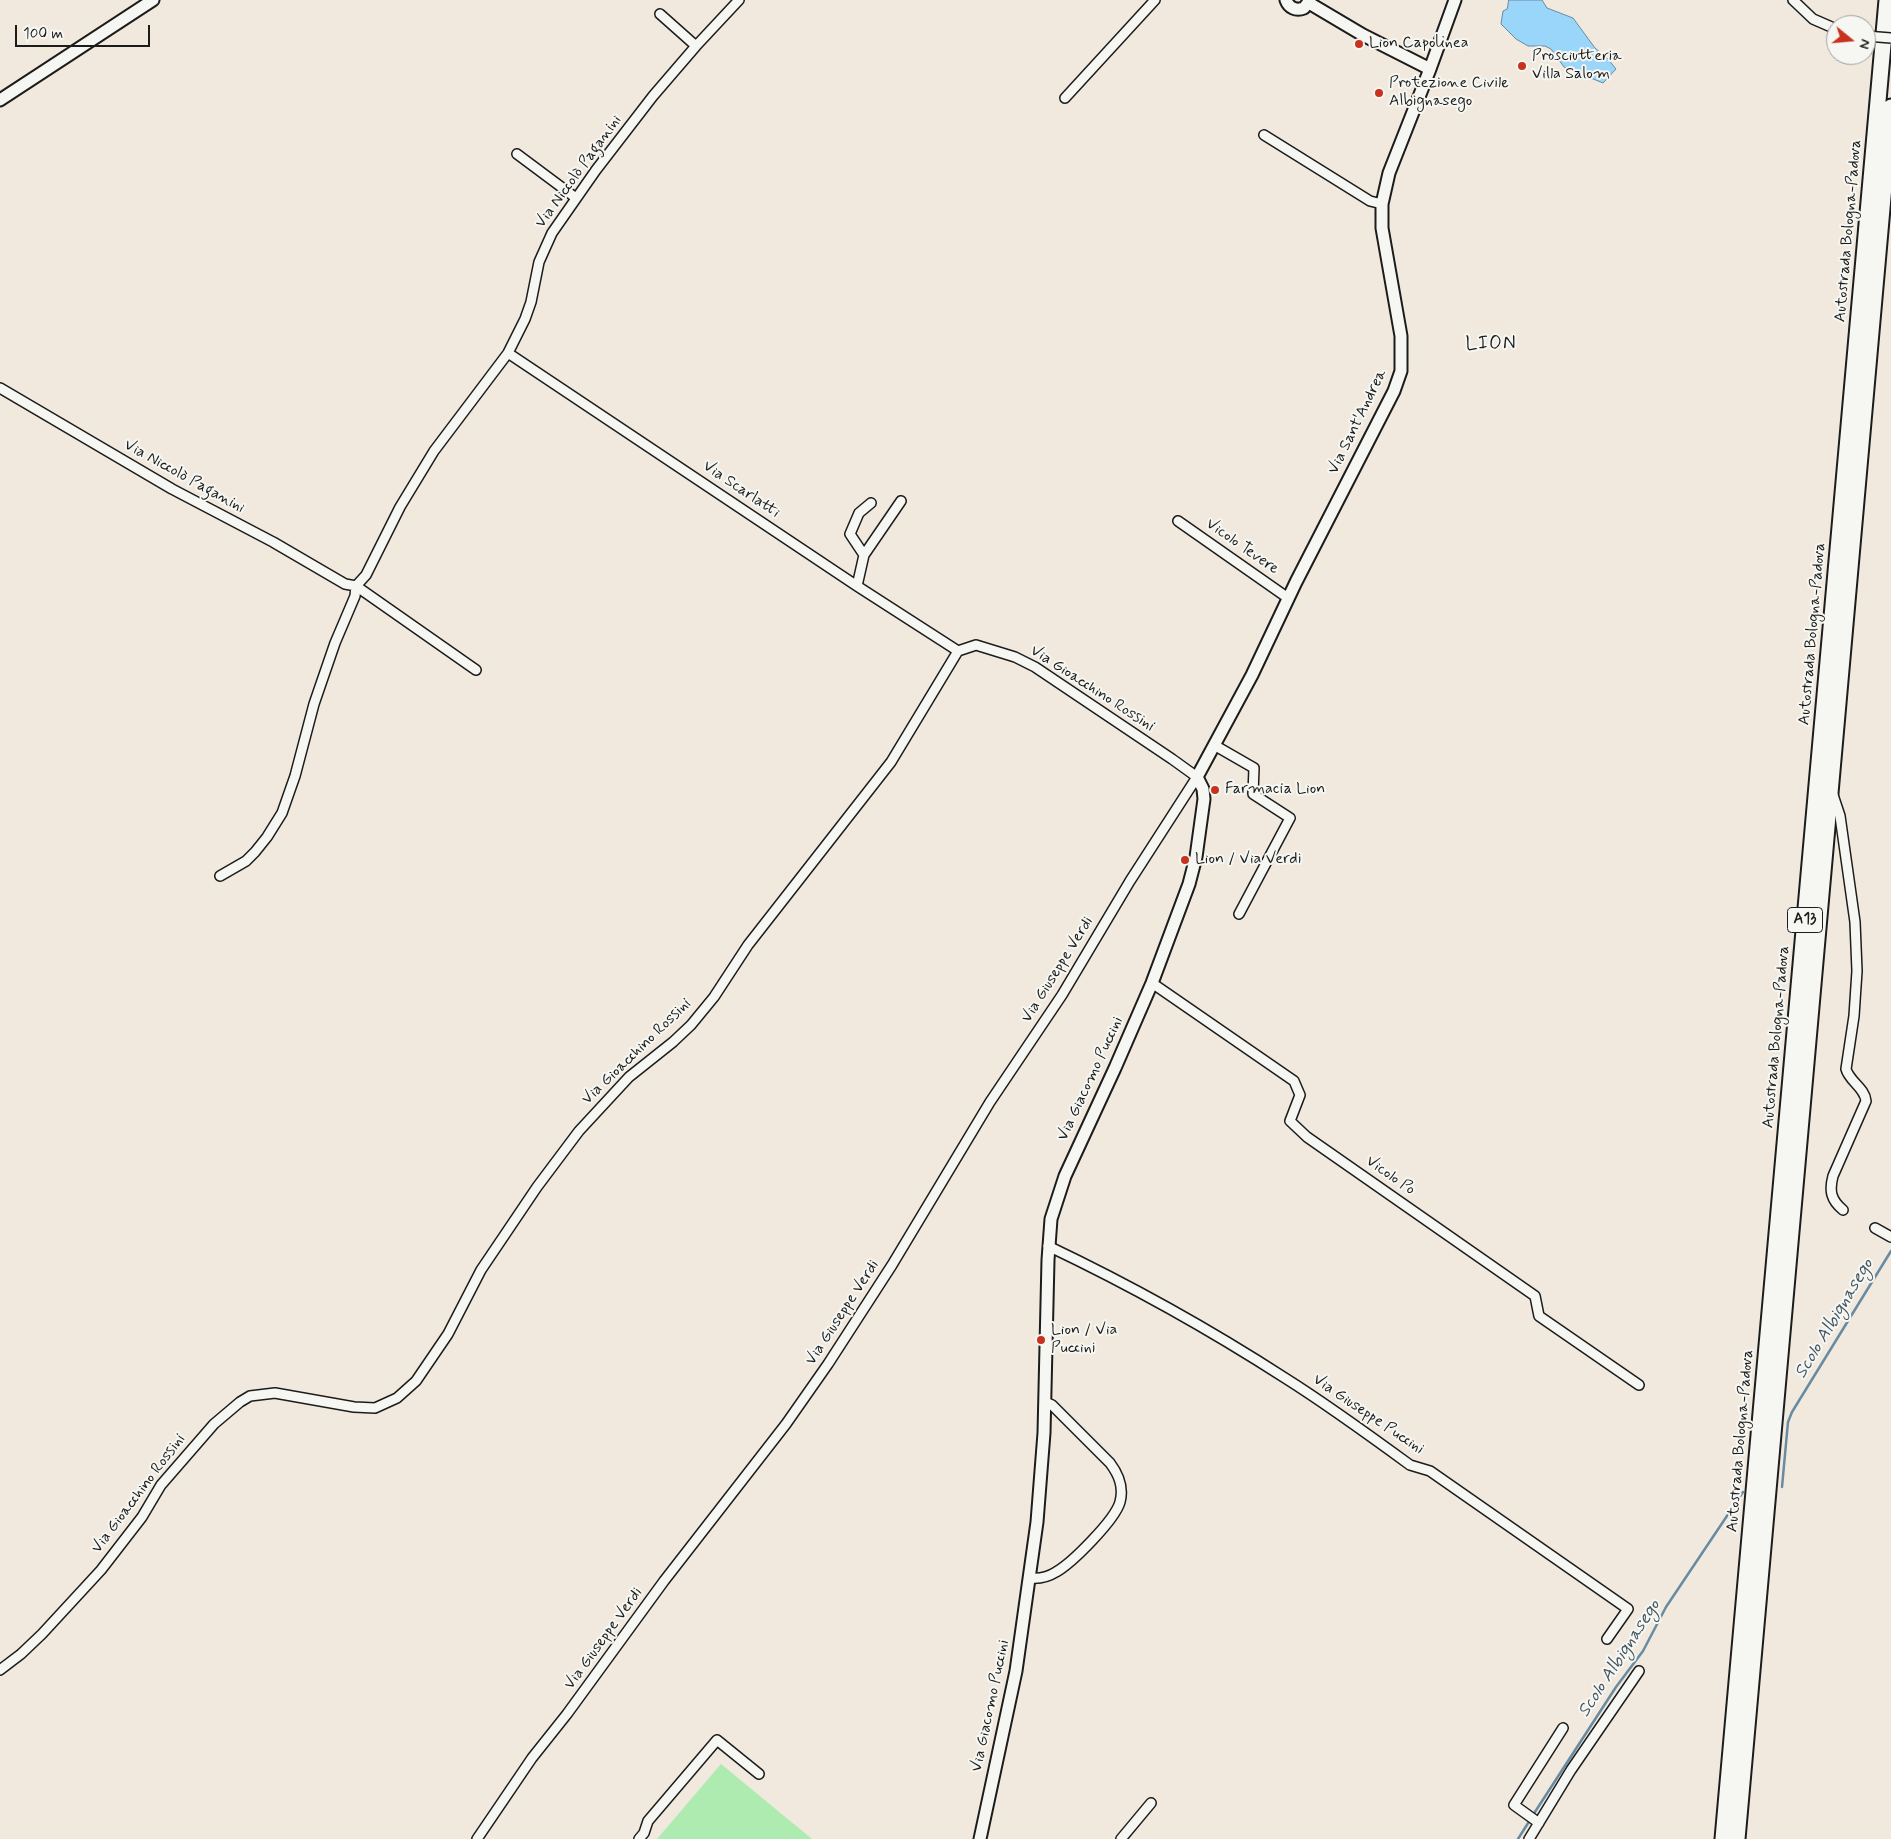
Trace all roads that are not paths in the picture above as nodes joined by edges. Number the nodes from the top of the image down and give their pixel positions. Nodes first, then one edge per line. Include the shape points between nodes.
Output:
1 (153, 0) edge
2 (739, 0) edge
3 (1155, 0) edge
4 (1286, 0) edge
5 (1455, 0) edge
6 (1793, 0) edge
7 (1887, 0) edge
8 (1309, 2) edge
9 (660, 14) dead end
10 (1826, 25) edge
11 (1876, 37) edge
12 (1891, 38) edge
13 (696, 46) junction
14 (1430, 69) junction
15 (1065, 98) dead end
16 (0, 100) edge
17 (1891, 107) edge
18 (1264, 135) dead end
19 (516, 154) dead end
20 (576, 198) junction
21 (1382, 204) junction
22 (508, 354) junction
23 (0, 388) edge
24 (900, 501) dead end
25 (871, 503) dead end
26 (1178, 520) dead end
27 (864, 555) junction
28 (356, 586) junction
29 (857, 586) junction
30 (1288, 598) junction
31 (958, 650) junction
32 (476, 670) dead end
33 (1214, 745) junction
34 (1197, 778) junction
35 (1831, 788) junction
36 (220, 876) dead end
37 (1239, 914) dead end
38 (1152, 983) junction
39 (1843, 1210) dead end
40 (1876, 1228) dead end
41 (1891, 1237) edge
42 (1048, 1246) junction
43 (1639, 1386) dead end
44 (1045, 1402) junction
45 (1030, 1578) junction
46 (1607, 1639) dead end
47 (0, 1670) edge
48 (1638, 1671) dead end
49 (1563, 1728) dead end
50 (759, 1774) dead end
51 (1151, 1803) dead end
52 (1534, 1820) junction
53 (477, 1839) edge
54 (640, 1839) edge
55 (980, 1839) edge
56 (1121, 1839) edge
57 (1530, 1839) edge
58 (1723, 1839) edge
59 (1737, 1839) edge

1 - 16 street
2 - 13 street, Via Niccolò Paganini
3 - 15 street
4 - 8 street via 1296,10
5 - 14 street, Via Sant'Andrea
6 - 10 street via 1813,19
7 - 58 highway, Autostrada Bologna-Padova / A13
8 - 14 street via 1363,35
9 - 13 street
11 - 12 street, bridge
13 - 20 street, Via Niccolò Paganini via 653,96
14 - 21 street, Via Sant'Andrea via 1389,173
17 - 35 highway, Autostrada Bologna-Padova / A13
18 - 21 street via 1370,201
19 - 20 street
20 - 22 street, Via Niccolò Paganini via 544,247 531,302
21 - 30 street, Via Sant'Andrea via 1382,228 1401,336 1401,371 1394,391
22 - 28 street, Via Niccolò Paganini via 434,451 400,507 366,575
22 - 29 street, Via Scarlatti
23 - 28 street, Via Niccolò Paganini via 344,584
24 - 27 street
25 - 27 street via 859,513 850,534
26 - 30 street, Vicolo Tevere
27 - 29 street
28 - 32 street, Via Niccolò Paganini
28 - 36 street, Via Niccolò Paganini via 319,690 282,812 256,852
29 - 31 street, Via Scarlatti
30 - 33 street, Via Sant'Andrea
31 - 34 street, Via Gioacchino Rossini via 976,645 1035,667
31 - 47 street, Via Gioacchino Rossini via 891,762 748,945 714,997 673,1042 629,1077 579,1131 543,1179 481,1270 448,1334 416,1381 397,1398 374,1408 275,1393 250,1396 240,1402 214,1424 161,1485 142,1517 101,1570 42,1634
33 - 34 street, Via Sant'Andrea
33 - 37 street via 1254,768 1252,794 1290,818
34 - 38 street, Via Giacomo Puccini via 1204,800 1196,857
34 - 53 street, Via Giuseppe Verdi via 1130,881 1062,996 990,1102 828,1364 532,1758
35 - 39 street via 1840,816 1856,922 1858,971 1846,1069 1848,1077 1866,1096 1830,1186 1836,1204
35 - 59 highway, Autostrada Bologna-Padova / A13
38 - 42 street, Via Giacomo Puccini via 1065,1176 1051,1219
38 - 43 street, Vicolo Po via 1294,1081 1300,1095 1290,1121 1307,1136 1535,1296 1539,1316
40 - 41 street
42 - 44 street, Via Giacomo Puccini
42 - 46 street, Via Giuseppe Puccini via 1110,1277 1286,1378 1410,1465 1430,1471 1628,1608
44 - 45 street, Via Giacomo Puccini
44 - 45 street via 1052,1405 1110,1463 1121,1482 1121,1496 1112,1516 1072,1561 1048,1576
45 - 55 street, Via Giacomo Puccini via 1016,1671
48 - 52 street
49 - 52 street via 1514,1805
50 - 54 street via 717,1740 648,1821
51 - 56 street
52 - 57 street

